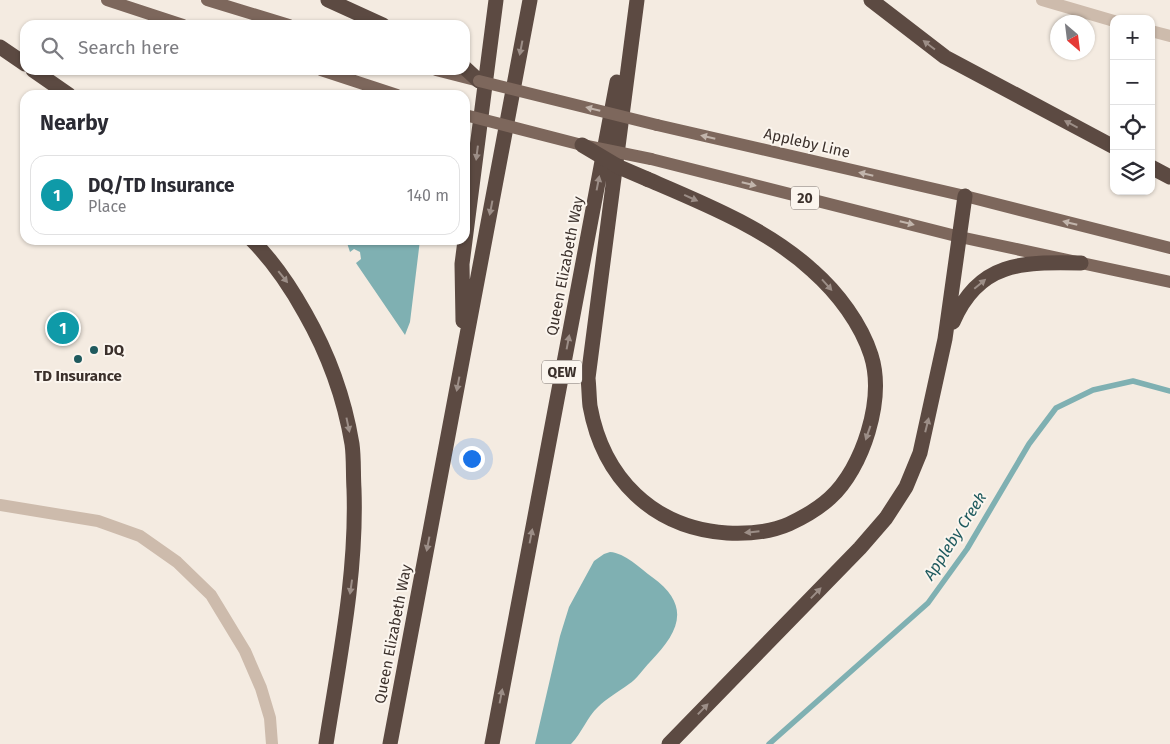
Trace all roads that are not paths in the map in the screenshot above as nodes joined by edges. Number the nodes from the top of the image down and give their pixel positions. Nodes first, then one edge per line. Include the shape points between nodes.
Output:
1 (107, 0) edge
2 (207, 0) edge
3 (328, 0) edge
4 (496, 0) edge
5 (530, 0) edge
6 (633, 0) edge
7 (637, 0) edge
8 (871, 0) edge
9 (1042, 0) edge
10 (168, 20) edge
11 (273, 20) edge
12 (372, 20) edge
13 (1110, 20) edge
14 (1155, 32) edge
15 (1170, 36) edge
16 (0, 47) edge
17 (20, 61) edge
18 (470, 73) edge
19 (40, 75) edge
20 (336, 75) edge
21 (456, 75) edge
22 (479, 81) junction
23 (62, 90) edge
24 (382, 90) edge
25 (470, 116) edge
26 (582, 145) junction
27 (1110, 145) edge
28 (1155, 169) edge
29 (1170, 177) edge
30 (964, 196) junction
31 (470, 202) edge
32 (960, 237) junction
33 (256, 245) edge
34 (464, 245) edge
35 (1170, 248) edge
36 (1081, 262) junction
37 (1170, 282) edge
38 (945, 339) junction
39 (463, 356) junction
40 (0, 505) edge
41 (272, 744) edge
42 (326, 744) edge
43 (390, 744) edge
44 (492, 744) edge
45 (669, 744) edge

1 - 10 main road
2 - 11 main road
3 - 12 highway
4 -> 31 highway
5 -> 39 highway, Queen Elizabeth Way
44 -> 6 highway, Queen Elizabeth Way / QEW
26 -> 7 highway, bridge via 618,167 742,223 814,271 847,310 872,357 876,392 871,423 861,454 847,478 831,497 810,513 787,525 762,531 731,533 691,528 650,507 633,492 618,474 596,431 588,378
27 -> 8 highway via 945,58
9 - 13 street
14 - 15 street
16 - 17 highway
18 - 22 highway
19 - 23 highway
20 - 24 main road
21 - 22 main road, Appleby Line
30 -> 22 main road, Appleby Line, bridge
25 - 26 main road, 20, bridge
26 -> 32 main road, 20, bridge via 651,159
28 - 29 highway
30 - 32 highway
35 -> 30 main road, Appleby Line
32 - 36 main road, 20
32 - 38 highway
33 -> 42 highway via 288,284 314,327 333,369 352,446 355,505 352,582
34 -> 39 highway
36 - 37 main road, 20
38 -> 36 highway via 960,304 980,282 995,273 1037,262
45 -> 38 highway via 886,518 906,487 920,453
39 -> 43 highway, Queen Elizabeth Way
40 - 41 street via 98,521 140,536 177,562 211,595 245,652 270,718

